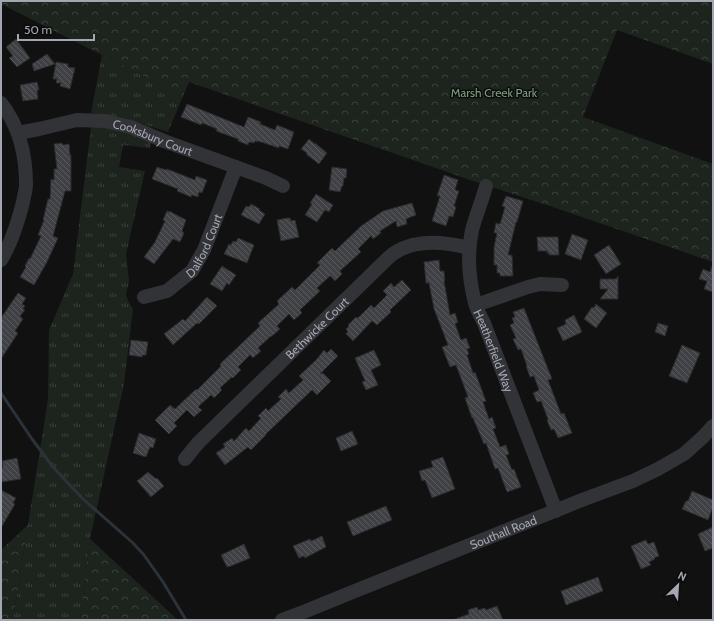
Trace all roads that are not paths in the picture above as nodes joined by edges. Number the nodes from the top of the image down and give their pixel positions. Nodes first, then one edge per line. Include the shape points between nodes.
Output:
1 (1, 103) edge
2 (18, 133) junction
3 (236, 167) junction
4 (283, 186) dead end
5 (486, 186) dead end
6 (469, 248) junction
7 (1, 260) edge
8 (562, 285) dead end
9 (144, 297) dead end
10 (476, 305) junction
11 (713, 426) edge
12 (185, 459) dead end
13 (556, 510) junction
14 (308, 616) edge
15 (282, 620) edge

1 - 2 street
2 - 3 street, Cooksbury Court via 77,120 105,121 131,127
2 - 7 street via 24,159 26,186 19,219
3 - 4 street, Cooksbury Court
3 - 9 street, Dalford Court via 204,250 192,271 167,291
5 - 6 street, Heatherfield Way
6 - 10 street, Heatherfield Way via 469,269
6 - 12 street, Bethwicke Court via 442,243 422,243 396,252 198,443
8 - 10 street via 540,284
10 - 13 street, Heatherfield Way
11 - 13 street, Southall Road via 684,454 658,469
13 - 14 street, Southall Road via 350,593
14 - 15 street, Southall Road

